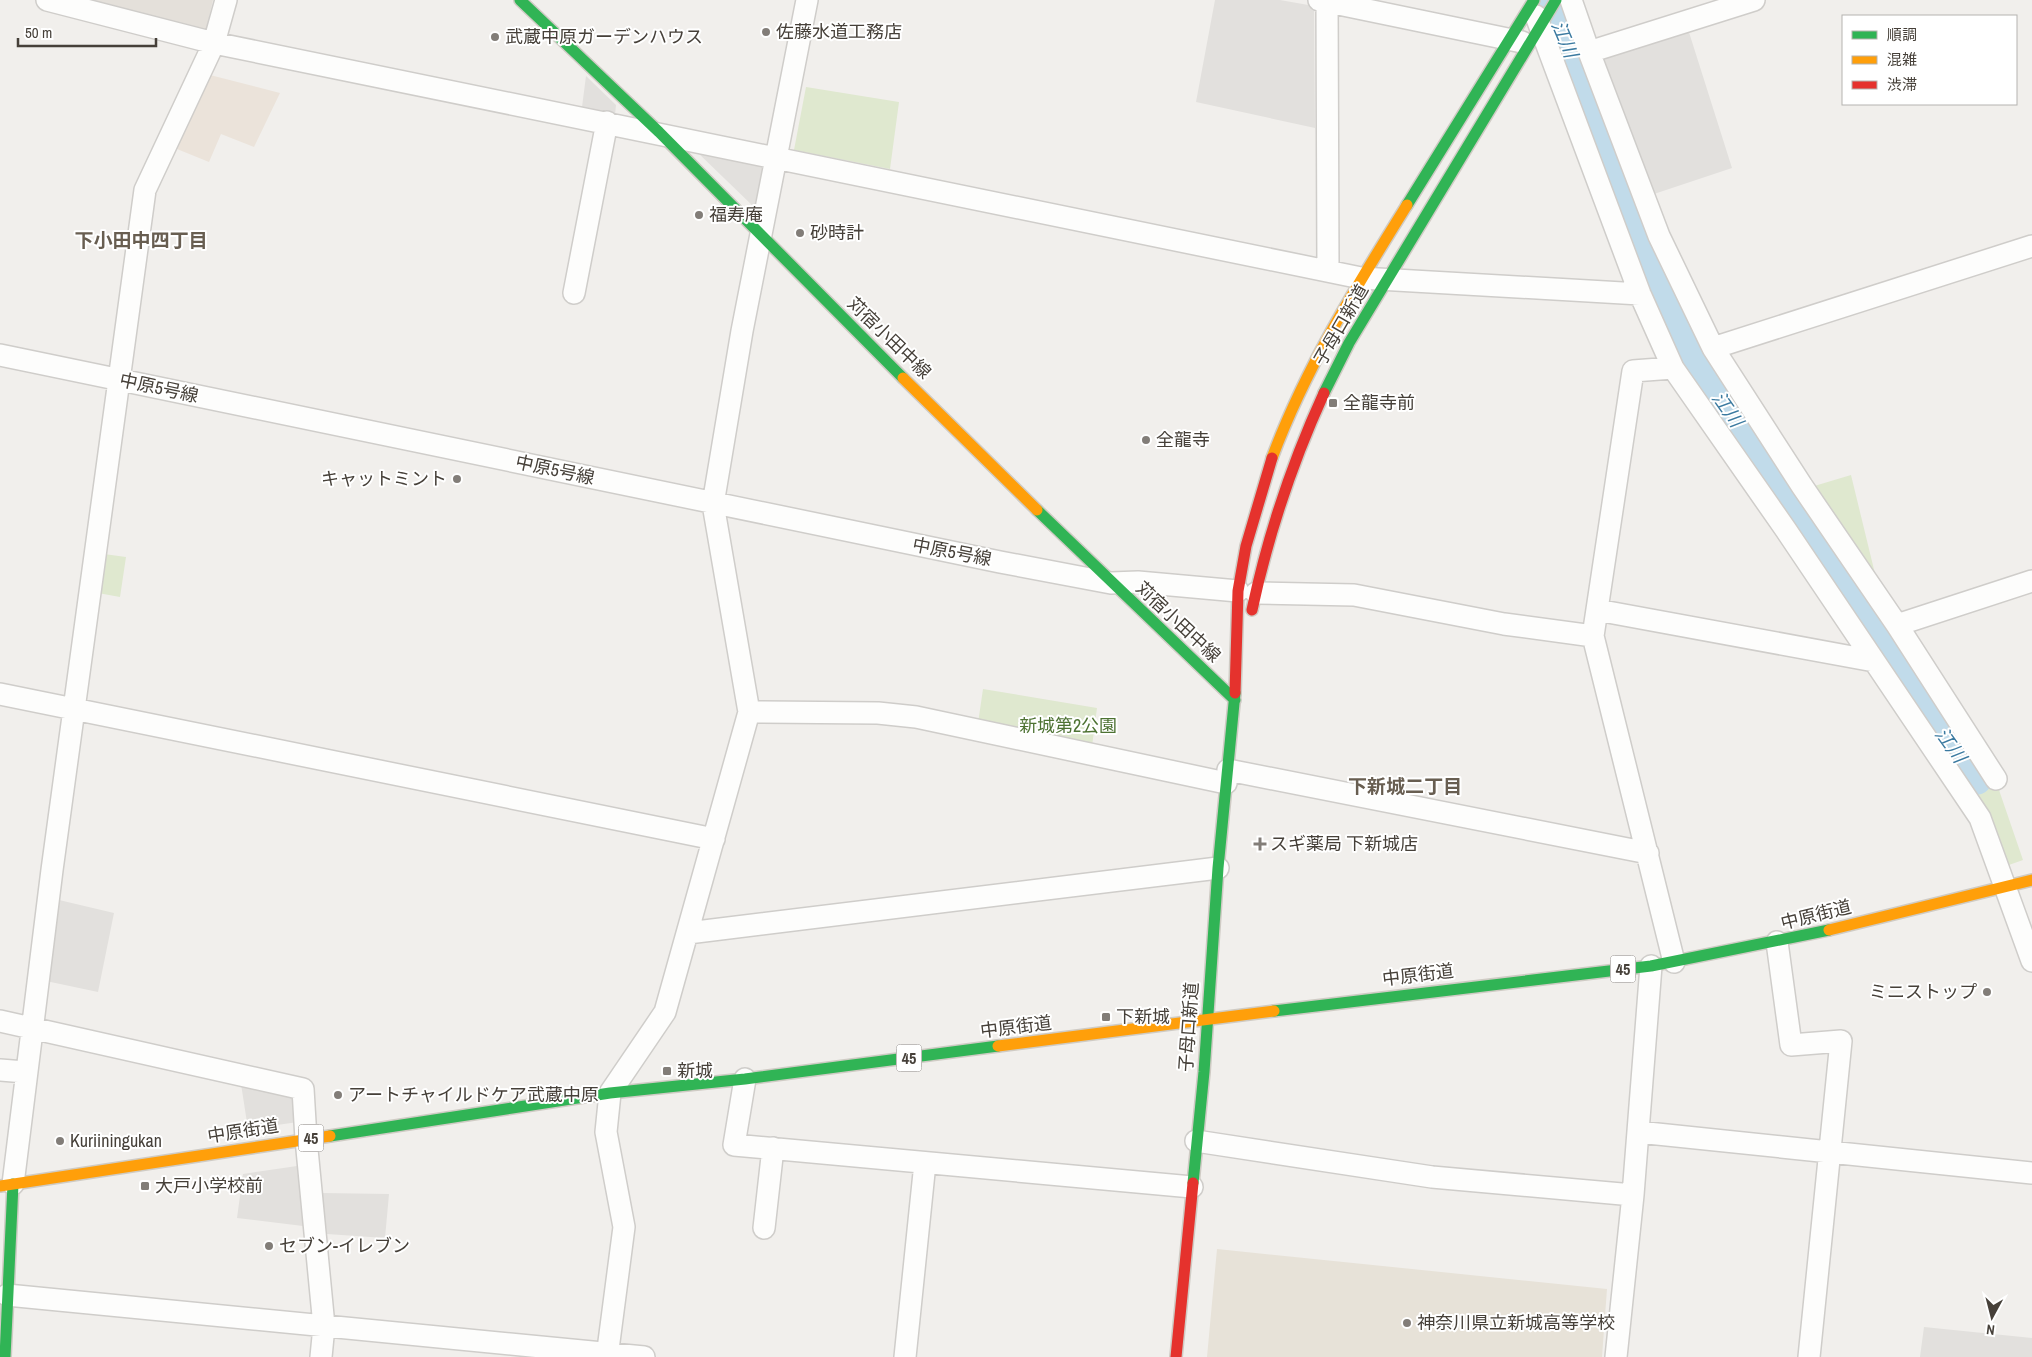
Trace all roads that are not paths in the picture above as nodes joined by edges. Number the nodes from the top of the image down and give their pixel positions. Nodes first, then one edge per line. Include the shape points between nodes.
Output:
1 (48, 0) edge
2 (226, 0) edge
3 (520, 0) edge
4 (807, 0) edge
5 (1556, 0) edge
6 (1571, 0) edge
7 (1754, 0) edge
8 (1324, 1) edge
9 (1532, 2) edge
10 (1527, 37) junction
11 (214, 43) junction
12 (1589, 52) junction
13 (606, 122) junction
14 (659, 132) junction
15 (777, 158) junction
16 (762, 239) junction
17 (2032, 246) edge
18 (1328, 271) junction
19 (1361, 278) junction
20 (1387, 279) junction
21 (574, 293) dead end
22 (1640, 294) junction
23 (1713, 348) junction
24 (0, 355) edge
25 (1673, 368) junction
26 (119, 380) junction
27 (713, 504) junction
28 (2032, 581) edge
29 (1111, 583) junction
30 (1247, 592) junction
31 (1597, 610) junction
32 (1896, 625) junction
33 (1593, 636) junction
34 (1874, 661) junction
35 (0, 694) edge
36 (1235, 700) junction
37 (75, 709) junction
38 (748, 712) junction
39 (1227, 776) junction
40 (1996, 779) dead end
41 (714, 839) junction
42 (1648, 853) junction
43 (1218, 868) junction
44 (2032, 880) edge
45 (2006, 886) junction
46 (688, 934) junction
47 (1777, 942) junction
48 (2032, 961) edge
49 (1674, 962) junction
50 (1651, 966) junction
51 (1207, 1020) junction
52 (0, 1021) edge
53 (31, 1027) junction
54 (0, 1070) edge
55 (25, 1072) junction
56 (744, 1079) junction
57 (610, 1093) junction
58 (1638, 1132) junction
59 (306, 1139) junction
60 (1196, 1141) junction
61 (773, 1148) junction
62 (1829, 1151) junction
63 (925, 1163) junction
64 (2032, 1173) edge
65 (6, 1185) edge
66 (1192, 1187) junction
67 (1633, 1195) junction
68 (764, 1228) dead end
69 (7, 1295) junction
70 (324, 1326) junction
71 (607, 1355) edge
72 (5, 1357) edge
73 (320, 1357) edge
74 (644, 1357) edge
75 (905, 1357) edge
76 (1176, 1357) edge
77 (1616, 1357) edge
78 (1809, 1357) edge

1 - 11 street
2 - 11 street
3 - 14 street, 苅宿小田中線
4 - 15 street
5 - 10 street, 子母口新道
6 - 12 street
7 - 12 street
8 - 10 street
8 - 18 street
9 - 10 street
9 - 10 street, 子母口新道
10 - 19 street, 子母口新道
10 - 20 street, 子母口新道
10 - 22 street
11 - 13 street
11 - 26 street via 145,190
12 - 23 street via 1659,236
13 - 14 street
13 - 21 street
14 - 15 street
14 - 16 street, 苅宿小田中線
15 - 16 street
15 - 18 street
16 - 27 street via 742,332
16 - 29 street, 苅宿小田中線
17 - 23 street
18 - 19 street
19 - 20 street
19 - 30 street, 子母口新道 via 1318,352 1287,418 1246,546
20 - 22 street
20 - 30 street, 子母口新道 via 1319,400
22 - 25 street
23 - 32 street
24 - 26 street, 中原5号線
25 - 31 street via 1633,371
25 - 34 street
26 - 27 street, 中原5号線
26 - 37 street
27 - 29 street, 中原5号線
27 - 38 street
28 - 32 street
29 - 30 street, 中原5号線 via 1138,582
29 - 36 street, 苅宿小田中線
30 - 33 street, 中原5号線 via 1354,595 1504,624
30 - 36 street, 子母口新道
30 - 36 street, 子母口新道 via 1250,625
31 - 33 street
31 - 34 street
32 - 40 street
33 - 42 street
34 - 45 street via 1980,818
35 - 37 street
36 - 39 street, 子母口新道
37 - 41 street
37 - 53 street
38 - 39 street via 916,717
38 - 41 street
39 - 42 street
39 - 43 street, 子母口新道
41 - 46 street
42 - 49 street
43 - 46 street
43 - 51 street, 子母口新道
44 - 45 street, 中原街道 / 45
45 - 47 street, 中原街道 / 45
45 - 48 street
46 - 57 street via 665,1012
47 - 49 street, 中原街道 / 45
47 - 62 street via 1791,1045 1841,1041
49 - 50 street, 中原街道 / 45
50 - 51 street, 中原街道 / 45
50 - 58 street
51 - 56 street, 中原街道 / 45
51 - 60 street, 子母口新道
52 - 53 street
53 - 55 street
53 - 59 street via 303,1088
54 - 55 street
55 - 65 street
56 - 57 street, 中原街道 / 45
56 - 61 street via 734,1145
57 - 59 street, 中原街道 / 45
57 - 71 street via 606,1132 624,1227
58 - 62 street
58 - 67 street
59 - 65 street, 中原街道 / 45
59 - 70 street
60 - 66 street, 子母口新道
60 - 67 street via 1432,1177
61 - 63 street
61 - 68 street
62 - 64 street
62 - 78 street
63 - 66 street
63 - 75 street
65 - 69 street
66 - 76 street, 子母口新道
67 - 77 street
69 - 70 street
69 - 72 street
70 - 71 street via 522,1343
70 - 73 street
71 - 74 street

